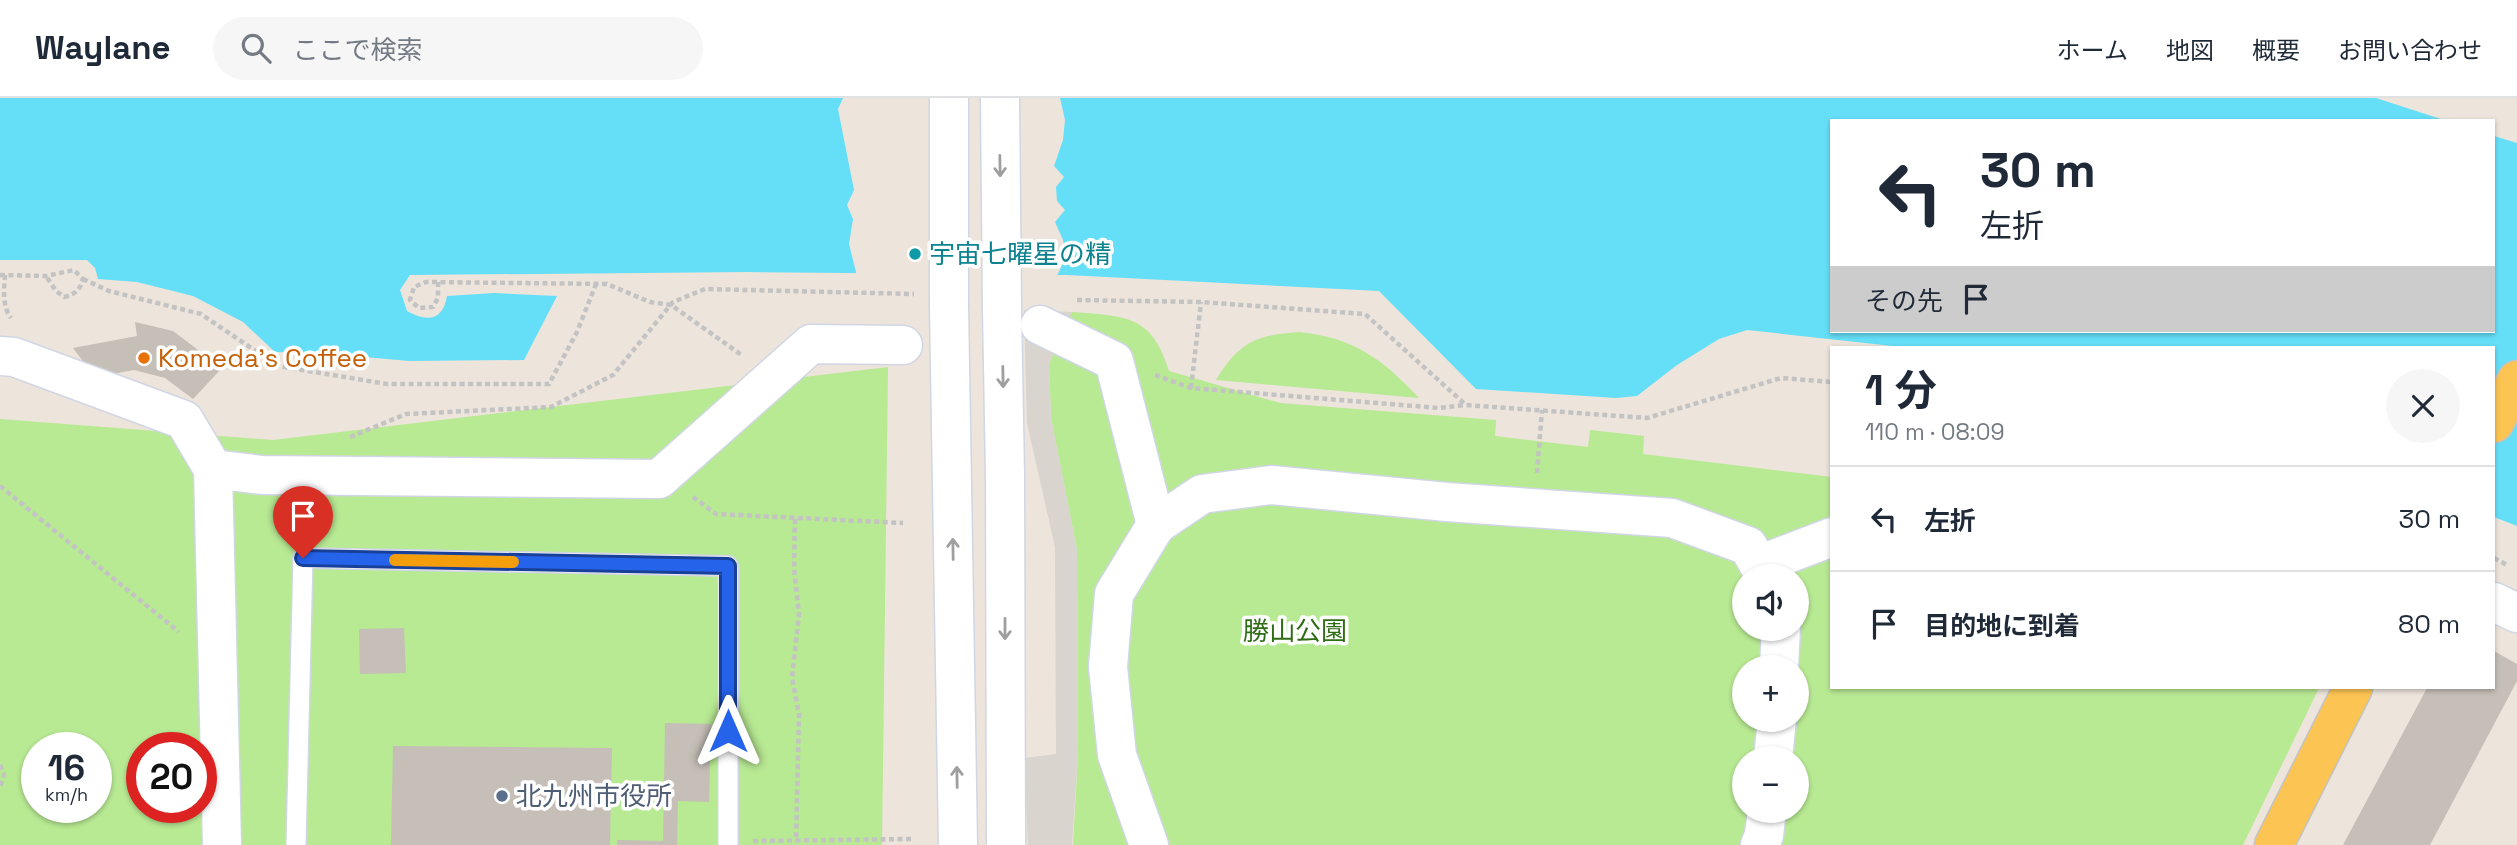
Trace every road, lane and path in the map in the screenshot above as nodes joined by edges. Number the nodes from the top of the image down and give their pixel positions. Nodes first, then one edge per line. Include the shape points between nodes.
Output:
1 (948, 98) edge
2 (1000, 98) edge
3 (2, 275) edge
4 (46, 276) junction
5 (83, 279) junction
6 (438, 282) junction
7 (596, 284) junction
8 (934, 300) junction
9 (1070, 300) dead end
10 (1201, 302) junction
11 (671, 305) junction
12 (13, 320) dead end
13 (1040, 325) dead end
14 (903, 345) dead end
15 (0, 356) edge
16 (746, 358) dead end
17 (1114, 361) junction
18 (2517, 380) edge
19 (1830, 382) edge
20 (1191, 388) junction
21 (1466, 405) junction
22 (1542, 410) junction
23 (2495, 420) edge
24 (213, 469) junction
25 (670, 469) junction
26 (321, 475) junction
27 (1536, 477) dead end
28 (0, 486) edge
29 (795, 519) junction
30 (903, 523) dead end
31 (1156, 525) junction
32 (1830, 538) edge
33 (1758, 564) edge
34 (1775, 564) edge
35 (2495, 602) edge
36 (2517, 613) edge
37 (218, 663) junction
38 (2352, 689) edge
39 (0, 765) edge
40 (0, 789) edge
41 (1765, 823) edge
42 (912, 839) dead end
43 (796, 841) junction
44 (728, 843) edge
45 (222, 845) edge
46 (296, 845) edge
47 (958, 845) edge
48 (1006, 845) edge
49 (1149, 845) edge
50 (1759, 845) edge
51 (2274, 845) edge

1 - 8 street, bridge
2 -> 48 street, bridge
3 - 4 path
3 - 12 path
4 - 5 path via 74,270
4 - 5 path via 64,297 80,289
5 - 7 path via 109,291 201,314 278,366 387,384 550,384
6 - 6 path via 433,307 419,308 410,299 414,287
6 - 7 path
7 - 11 path
8 - 11 path via 705,289
47 -> 8 street
9 - 10 path
10 - 20 path
10 - 21 path via 1365,314
11 - 16 path
11 - 26 path via 613,375 551,407 406,414 347,438 325,458
13 - 17 street
14 - 25 street via 811,344
15 - 24 street via 14,357 184,420
17 - 20 path
17 - 31 street
18 - 23 main road
19 - 22 path via 1781,378 1647,418
20 - 21 path via 1439,408
21 - 22 path
22 - 27 path
24 - 26 street
24 - 37 street
25 - 26 street via 659,479
25 - 29 path via 695,500 716,514
28 - 37 path
29 - 30 path
29 - 43 path via 799,614 792,678 799,714
31 - 33 street via 1202,494 1271,485 1672,518 1748,546
31 - 49 street via 1114,594 1108,667 1117,755
32 - 34 street
35 - 36 street
37 - 45 street
38 - 51 main road
39 - 40 path via 4,774
41 - 50 street
42 - 43 path
43 - 44 path
44 - 46 lane via 728,566 303,558

